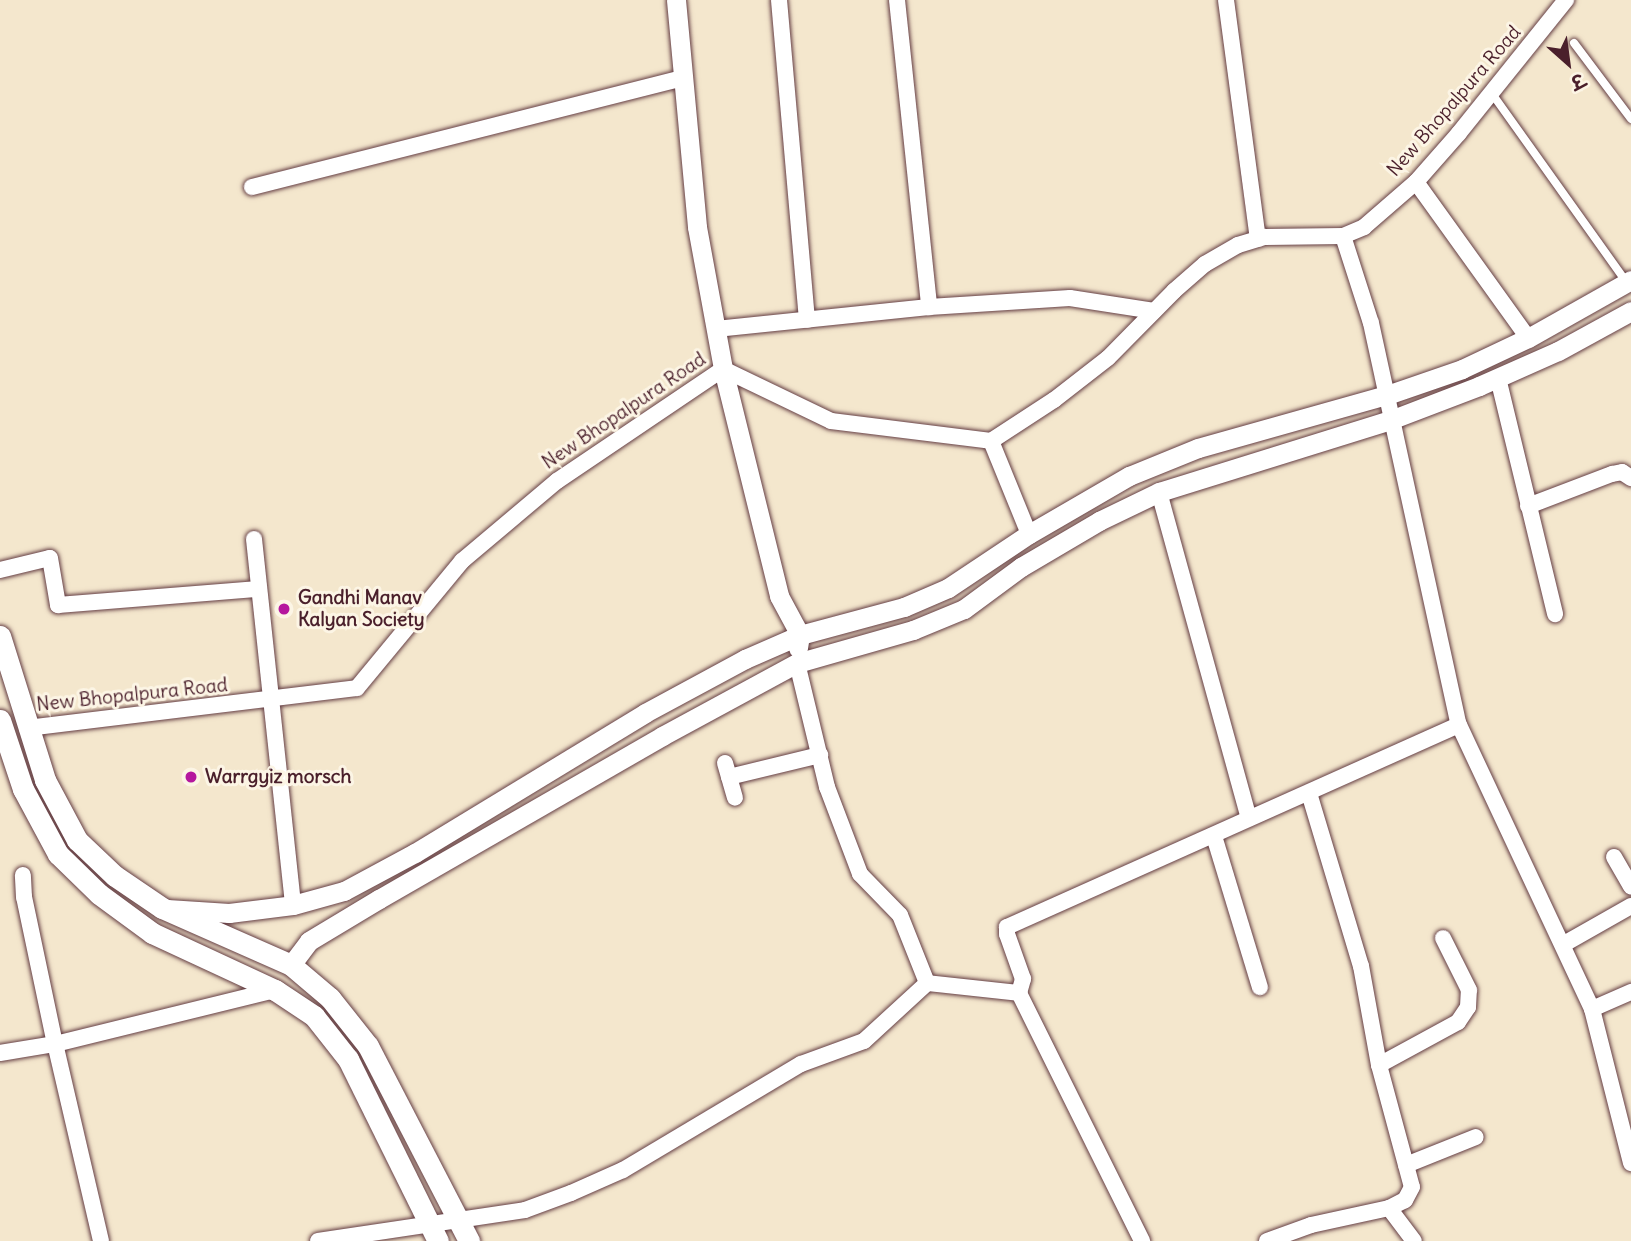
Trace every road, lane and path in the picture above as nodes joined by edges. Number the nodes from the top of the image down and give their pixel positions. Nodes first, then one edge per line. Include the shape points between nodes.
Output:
1 (676, 0) edge
2 (779, 0) edge
3 (897, 0) edge
4 (1226, 0) edge
5 (1566, 0) edge
6 (1574, 43) dead end
7 (683, 78) junction
8 (1493, 95) junction
9 (1631, 119) edge
10 (1416, 181) junction
11 (252, 187) dead end
12 (1343, 236) junction
13 (1258, 239) junction
14 (1629, 281) edge
15 (929, 307) junction
16 (1154, 311) junction
17 (1631, 311) edge
18 (807, 320) junction
19 (716, 329) junction
20 (1528, 338) junction
21 (723, 369) junction
22 (1498, 378) junction
23 (1387, 395) junction
24 (1393, 419) junction
25 (991, 441) junction
26 (1631, 478) edge
27 (1159, 492) junction
28 (1528, 506) junction
29 (1030, 534) junction
30 (254, 539) dead end
31 (0, 570) edge
32 (258, 589) junction
33 (1555, 614) dead end
34 (800, 635) junction
35 (0, 636) edge
36 (797, 663) junction
37 (6, 678) edge
38 (272, 700) junction
39 (0, 720) edge
40 (1459, 725) junction
41 (27, 728) junction
42 (820, 755) junction
43 (1309, 793) junction
44 (735, 798) dead end
45 (1249, 818) junction
46 (1214, 836) junction
47 (1614, 857) dead end
48 (23, 875) dead end
49 (1631, 887) edge
50 (293, 905) junction
51 (1631, 906) edge
52 (162, 908) junction
53 (1443, 938) dead end
54 (1564, 944) junction
55 (291, 965) junction
56 (927, 983) junction
57 (1260, 987) dead end
58 (275, 990) junction
59 (1631, 992) edge
60 (1019, 993) junction
61 (1592, 1009) junction
62 (55, 1044) junction
63 (0, 1054) edge
64 (1378, 1065) junction
65 (1476, 1138) dead end
66 (1631, 1163) edge
67 (1406, 1165) junction
68 (1389, 1208) junction
69 (458, 1221) junction
70 (433, 1233) edge
71 (101, 1241) edge
72 (318, 1241) edge
73 (469, 1241) edge
74 (1142, 1241) edge
75 (1267, 1241) edge
76 (1414, 1241) edge

1 - 7 street
2 - 18 street
3 - 15 street
4 - 13 street
5 - 8 street, New Bhopalpura Road
6 - 9 lane
7 - 11 street
7 - 19 street via 696,227
8 - 10 street, New Bhopalpura Road
8 - 14 lane
10 - 12 street, New Bhopalpura Road via 1364,227
10 - 20 street
12 - 13 street, New Bhopalpura Road
12 - 23 street via 1371,323
13 - 16 street, New Bhopalpura Road via 1205,264
14 - 20 street
15 - 16 street via 1070,298
15 - 18 street
16 - 25 street, New Bhopalpura Road via 1108,358
17 - 22 street
18 - 19 street
19 - 21 street
20 - 23 street via 1462,369
21 - 25 street, New Bhopalpura Road via 831,421
21 - 34 street via 779,596
21 - 38 street, New Bhopalpura Road via 557,481 462,561 357,688
22 - 24 street
22 - 28 street
23 - 24 street
23 - 29 street via 1198,448 1129,476
24 - 27 street
24 - 40 street
25 - 29 street
26 - 28 street via 1622,472 1612,474
27 - 36 street via 1021,567 964,609 913,630
27 - 45 street
28 - 33 street
29 - 34 street via 948,588 904,607
30 - 32 street
31 - 32 street via 50,558 58,605
32 - 38 street
34 - 36 street
34 - 50 street via 645,713 344,891
35 - 37 main road
36 - 42 street
36 - 55 street via 379,899 309,941
37 - 41 main road
38 - 41 street, New Bhopalpura Road
38 - 50 street
39 - 58 main road via 23,789 66,862 99,894 152,933
40 - 43 street
40 - 54 street
41 - 52 main road via 45,780 78,840 114,876
42 - 44 street via 727,770
42 - 56 street via 827,787 860,874 900,915
43 - 45 street
43 - 64 street via 1361,966
45 - 46 street
46 - 57 street
46 - 60 street via 1007,928 1023,979
47 - 49 street
48 - 62 street
50 - 52 street via 229,913
51 - 54 street
52 - 55 main road
53 - 64 street via 1469,990 1468,1007 1458,1022
54 - 61 street
55 - 69 main road via 330,998 368,1046
56 - 60 street
56 - 69 street via 864,1041 801,1064 623,1170 525,1210
58 - 62 street
58 - 70 main road via 314,1016 348,1059
59 - 61 street
60 - 74 street
61 - 66 street
62 - 63 street
62 - 71 street
64 - 67 street
65 - 67 street
67 - 68 street via 1412,1187 1405,1200
68 - 75 street via 1311,1225
68 - 76 street
69 - 70 street
69 - 73 main road
70 - 72 street

